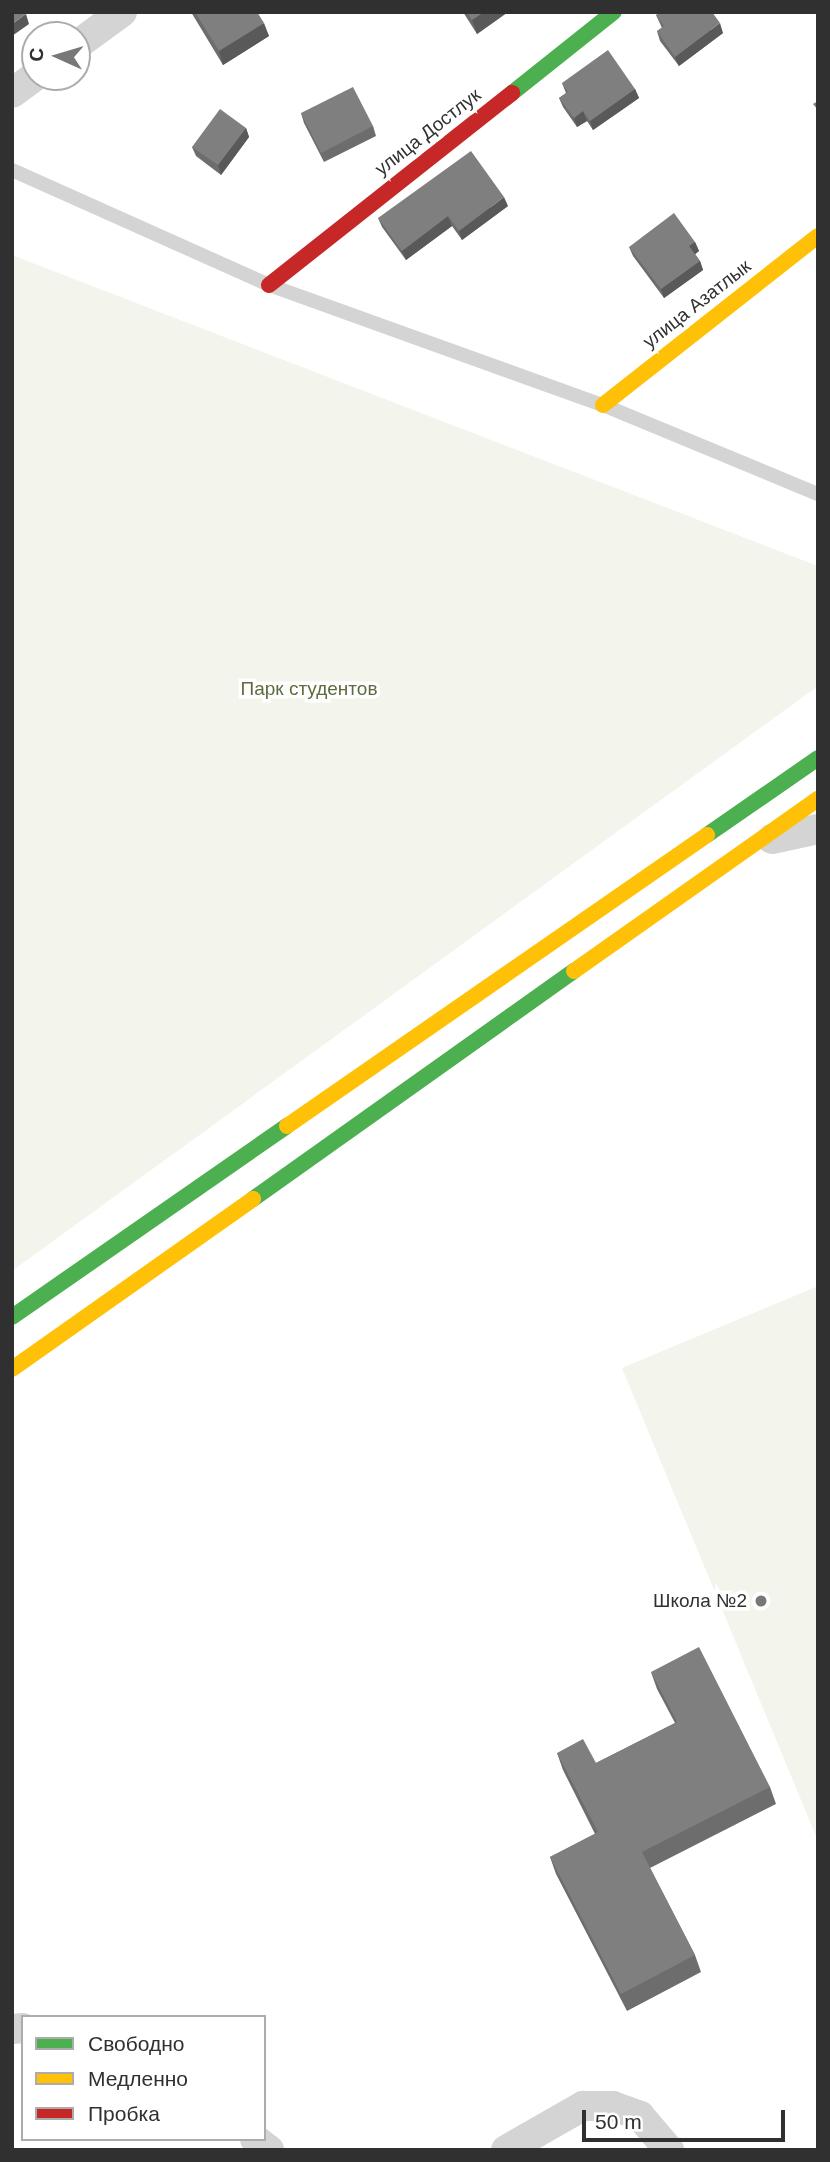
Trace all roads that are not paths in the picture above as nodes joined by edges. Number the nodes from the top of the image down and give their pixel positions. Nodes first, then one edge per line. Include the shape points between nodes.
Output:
1 (122, 12) edge
2 (614, 12) edge
3 (91, 35) edge
4 (12, 170) edge
5 (818, 236) edge
6 (269, 285) junction
7 (603, 405) junction
8 (818, 494) edge
9 (818, 758) edge
10 (818, 799) edge
11 (818, 829) edge
12 (748, 847) junction
13 (12, 1317) edge
14 (12, 1369) edge
15 (506, 2150) edge
16 (669, 2150) edge

1 - 3 street
2 - 6 main road, улица Достлук
4 - 6 lane
5 - 7 main road, улица Азатлык
6 - 7 lane
7 - 8 lane
9 - 13 main road
10 - 12 main road
11 - 12 street
12 - 14 main road
15 - 16 street via 583,2106 613,2106 640,2116

